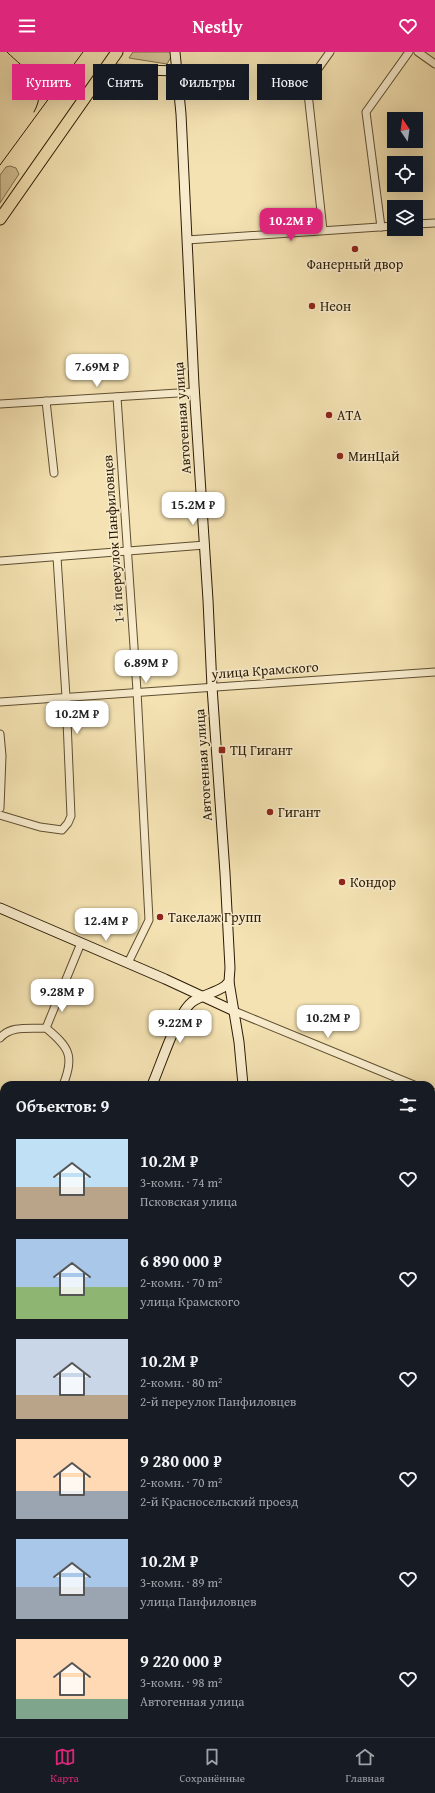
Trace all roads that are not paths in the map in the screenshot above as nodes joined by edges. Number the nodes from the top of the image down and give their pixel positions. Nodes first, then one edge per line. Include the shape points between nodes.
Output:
1 (117, 52) edge
2 (176, 52) edge
3 (330, 52) edge
4 (409, 52) edge
5 (418, 52) edge
6 (109, 64) edge
7 (177, 64) edge
8 (435, 64) edge
9 (93, 87) edge
10 (180, 100) edge
11 (0, 219) edge
12 (435, 223) edge
13 (423, 224) edge
14 (381, 227) junction
15 (387, 227) edge
16 (324, 230) junction
17 (187, 240) junction
18 (194, 392) junction
19 (118, 397) junction
20 (46, 401) junction
21 (0, 404) edge
22 (54, 473) dead end
23 (205, 546) junction
24 (127, 551) junction
25 (58, 557) junction
26 (0, 561) edge
27 (435, 672) edge
28 (212, 687) junction
29 (137, 691) junction
30 (66, 697) junction
31 (0, 702) edge
32 (0, 734) edge
33 (0, 808) edge
34 (0, 815) edge
35 (0, 908) edge
36 (81, 943) junction
37 (128, 963) junction
38 (229, 982) junction
39 (203, 997) junction
40 (234, 1011) junction
41 (46, 1028) junction
42 (0, 1038) edge
43 (64, 1081) edge
44 (154, 1081) edge
45 (243, 1081) edge
46 (404, 1081) edge

1 - 6 main road
2 - 7 street, Автогенная улица
3 - 16 street via 307,84
4 - 14 street via 366,112
5 - 8 street
9 - 11 main road
10 - 17 street, Автогенная улица
12 - 13 street
14 - 15 street
14 - 16 street
16 - 17 street
17 - 18 street, Автогенная улица
18 - 19 street
18 - 23 street, Автогенная улица
19 - 20 street
19 - 24 street, 1-й переулок Панфиловцев
20 - 21 street
20 - 22 street
23 - 24 street
23 - 28 street, Автогенная улица
24 - 25 street
24 - 29 street, 1-й переулок Панфиловцев
25 - 26 street
25 - 30 street
27 - 28 street, улица Крамского
28 - 29 street, улица Крамского
28 - 38 street, Автогенная улица via 225,873
29 - 30 street, улица Крамского
29 - 37 street, 1-й переулок Панфиловцев via 149,920
30 - 31 street, улица Крамского
30 - 34 street via 70,816 68,823 62,830 40,827
32 - 33 street
35 - 36 street
36 - 37 street
36 - 41 street
37 - 39 street
38 - 39 street
38 - 40 street, Автогенная улица
39 - 40 street
39 - 44 street via 188,1006 180,1017
40 - 45 street, Автогенная улица
40 - 46 street
41 - 42 street via 12,1030
41 - 43 street via 60,1039 68,1054 70,1064

